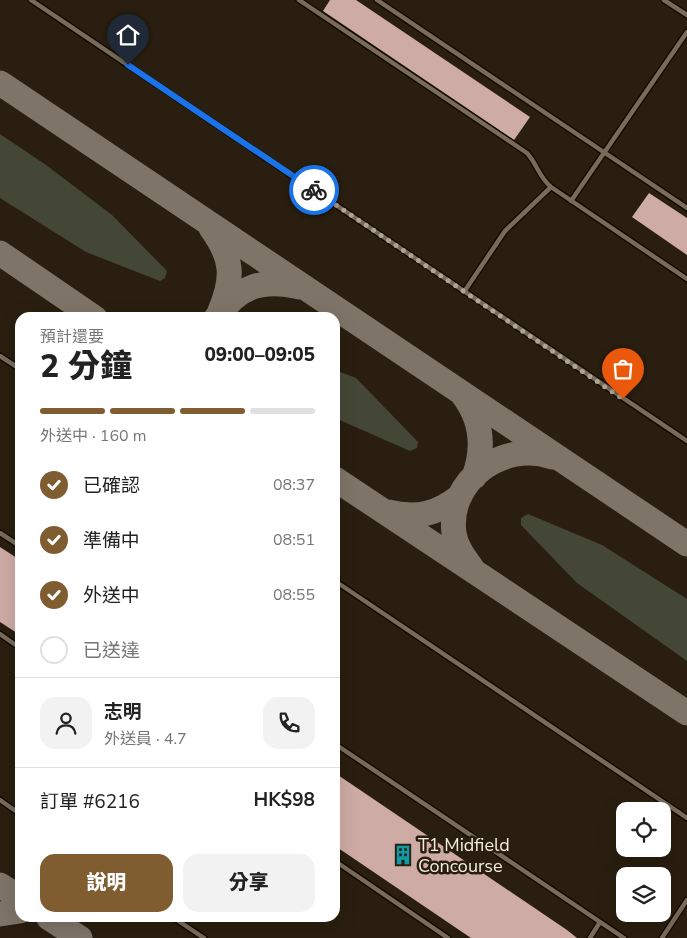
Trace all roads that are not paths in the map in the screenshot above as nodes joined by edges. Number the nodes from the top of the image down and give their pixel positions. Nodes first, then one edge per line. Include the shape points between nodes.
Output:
1 (31, 0) edge
2 (299, 0) edge
3 (377, 0) edge
4 (664, 0) edge
5 (687, 15) edge
6 (687, 32) edge
7 (604, 153) junction
8 (551, 188) junction
9 (571, 201) junction
10 (687, 208) edge
11 (687, 279) edge
12 (464, 292) junction
13 (0, 356) edge
14 (15, 366) edge
15 (687, 442) edge
16 (0, 533) edge
17 (15, 543) edge
18 (340, 584) edge
19 (0, 634) edge
20 (15, 644) edge
21 (340, 747) edge
22 (0, 800) edge
23 (15, 810) edge
24 (687, 818) edge
25 (340, 864) edge
26 (687, 900) edge
27 (180, 922) edge
28 (600, 922) junction
29 (204, 938) edge
30 (448, 938) edge
31 (590, 938) edge
32 (624, 938) edge
33 (662, 938) edge

1 - 12 lane
2 - 8 lane via 527,153 539,175
3 - 7 lane
4 - 5 lane
6 - 7 lane
7 - 9 lane
7 - 10 lane
8 - 9 lane
8 - 12 lane via 505,231
9 - 11 lane
12 - 15 lane
13 - 14 lane
16 - 17 lane
18 - 24 lane
19 - 20 lane
21 - 28 lane
22 - 23 lane
25 - 30 lane
26 - 33 lane
27 - 29 lane
28 - 31 lane
28 - 32 lane

